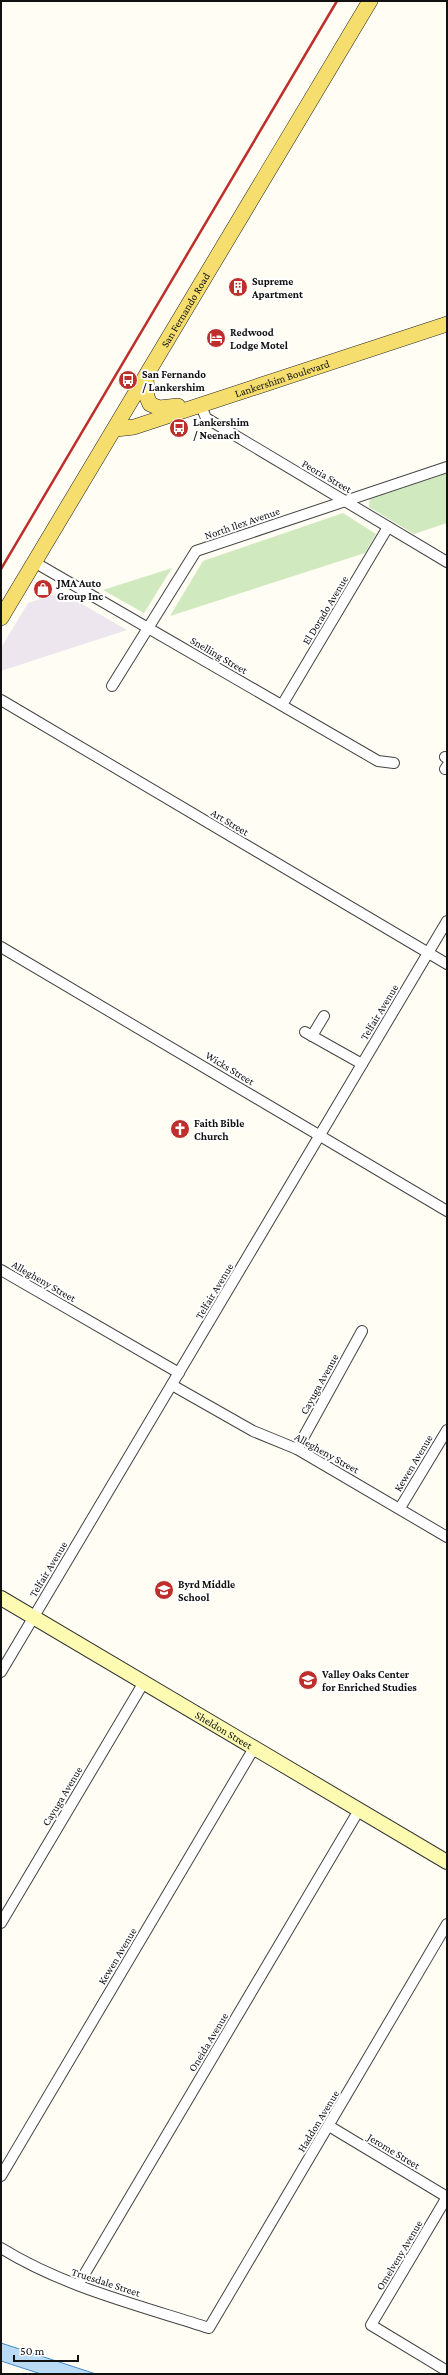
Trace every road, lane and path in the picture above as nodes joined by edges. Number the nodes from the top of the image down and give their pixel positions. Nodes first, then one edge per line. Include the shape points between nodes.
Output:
1 (370, 1) edge
2 (447, 324) edge
3 (146, 378) junction
4 (201, 406) junction
5 (116, 429) junction
6 (447, 467) edge
7 (345, 500) junction
8 (388, 527) junction
9 (34, 562) junction
10 (447, 562) edge
11 (1, 618) edge
12 (148, 629) junction
13 (112, 686) dead end
14 (1, 700) edge
15 (282, 705) junction
16 (394, 763) dead end
17 (447, 921) edge
18 (1, 947) edge
19 (428, 953) junction
20 (447, 964) edge
21 (324, 1016) dead end
22 (362, 1064) junction
23 (321, 1135) junction
24 (447, 1211) edge
25 (1, 1270) edge
26 (362, 1332) dead end
27 (179, 1373) junction
28 (172, 1385) junction
29 (447, 1430) edge
30 (297, 1449) junction
31 (400, 1508) junction
32 (447, 1537) edge
33 (1, 1598) edge
34 (33, 1617) junction
35 (1, 1672) edge
36 (144, 1682) junction
37 (254, 1748) junction
38 (359, 1810) junction
39 (447, 1862) edge
40 (1, 1923) edge
41 (447, 1924) edge
42 (329, 2126) junction
43 (1, 2176) edge
44 (447, 2197) edge
45 (1, 2248) edge
46 (78, 2285) junction
47 (208, 2328) joint
48 (447, 2371) edge

1 - 3 main road, San Fernando Road
2 - 4 main road, Lankershim Boulevard
3 - 4 main road via 147,397 154,406
3 - 5 main road, San Fernando Road
4 - 5 main road, Lankershim Boulevard via 134,427
4 - 7 street, Peoria Street via 206,418
5 - 9 main road, San Fernando Road
6 - 7 street, North Ilex Avenue
7 - 8 street, Peoria Street
7 - 12 street, North Ilex Avenue via 196,551
8 - 10 street, Peoria Street
8 - 15 street, El Dorado Avenue
9 - 11 main road, San Fernando Road
9 - 12 street, Snelling Street
12 - 13 street, North Ilex Avenue
12 - 15 street, Snelling Street
14 - 19 street, Art Street
15 - 16 street, Snelling Street via 378,761
17 - 19 street, Telfair Avenue
18 - 23 street, Wicks Street
19 - 20 street, Art Street
19 - 22 street, Telfair Avenue
21 - 22 street via 309,1034
22 - 23 street, Telfair Avenue
23 - 24 street, Wicks Street
23 - 27 street, Telfair Avenue
25 - 27 street, Allegheny Street
26 - 30 street, Cayuga Avenue
27 - 28 street, Telfair Avenue
28 - 30 street, Allegheny Street via 254,1432
28 - 34 street, Telfair Avenue
29 - 31 street, Kewen Avenue
30 - 31 street, Allegheny Street
31 - 32 street, Allegheny Street
33 - 34 main road, Sheldon Street
34 - 35 street, Telfair Avenue
34 - 36 main road, Sheldon Street
36 - 37 main road, Sheldon Street
36 - 40 street, Cayuga Avenue
37 - 38 main road, Sheldon Street
37 - 43 street, Kewen Avenue
38 - 39 main road, Sheldon Street
38 - 46 street, Oneida Avenue
41 - 42 street, Haddon Avenue
42 - 44 street, Jerome Street
42 - 47 street, Haddon Avenue
44 - 48 street, Omelveny Avenue via 371,2325
45 - 46 street, Truesdale Street via 40,2270
46 - 47 street, Truesdale Street

